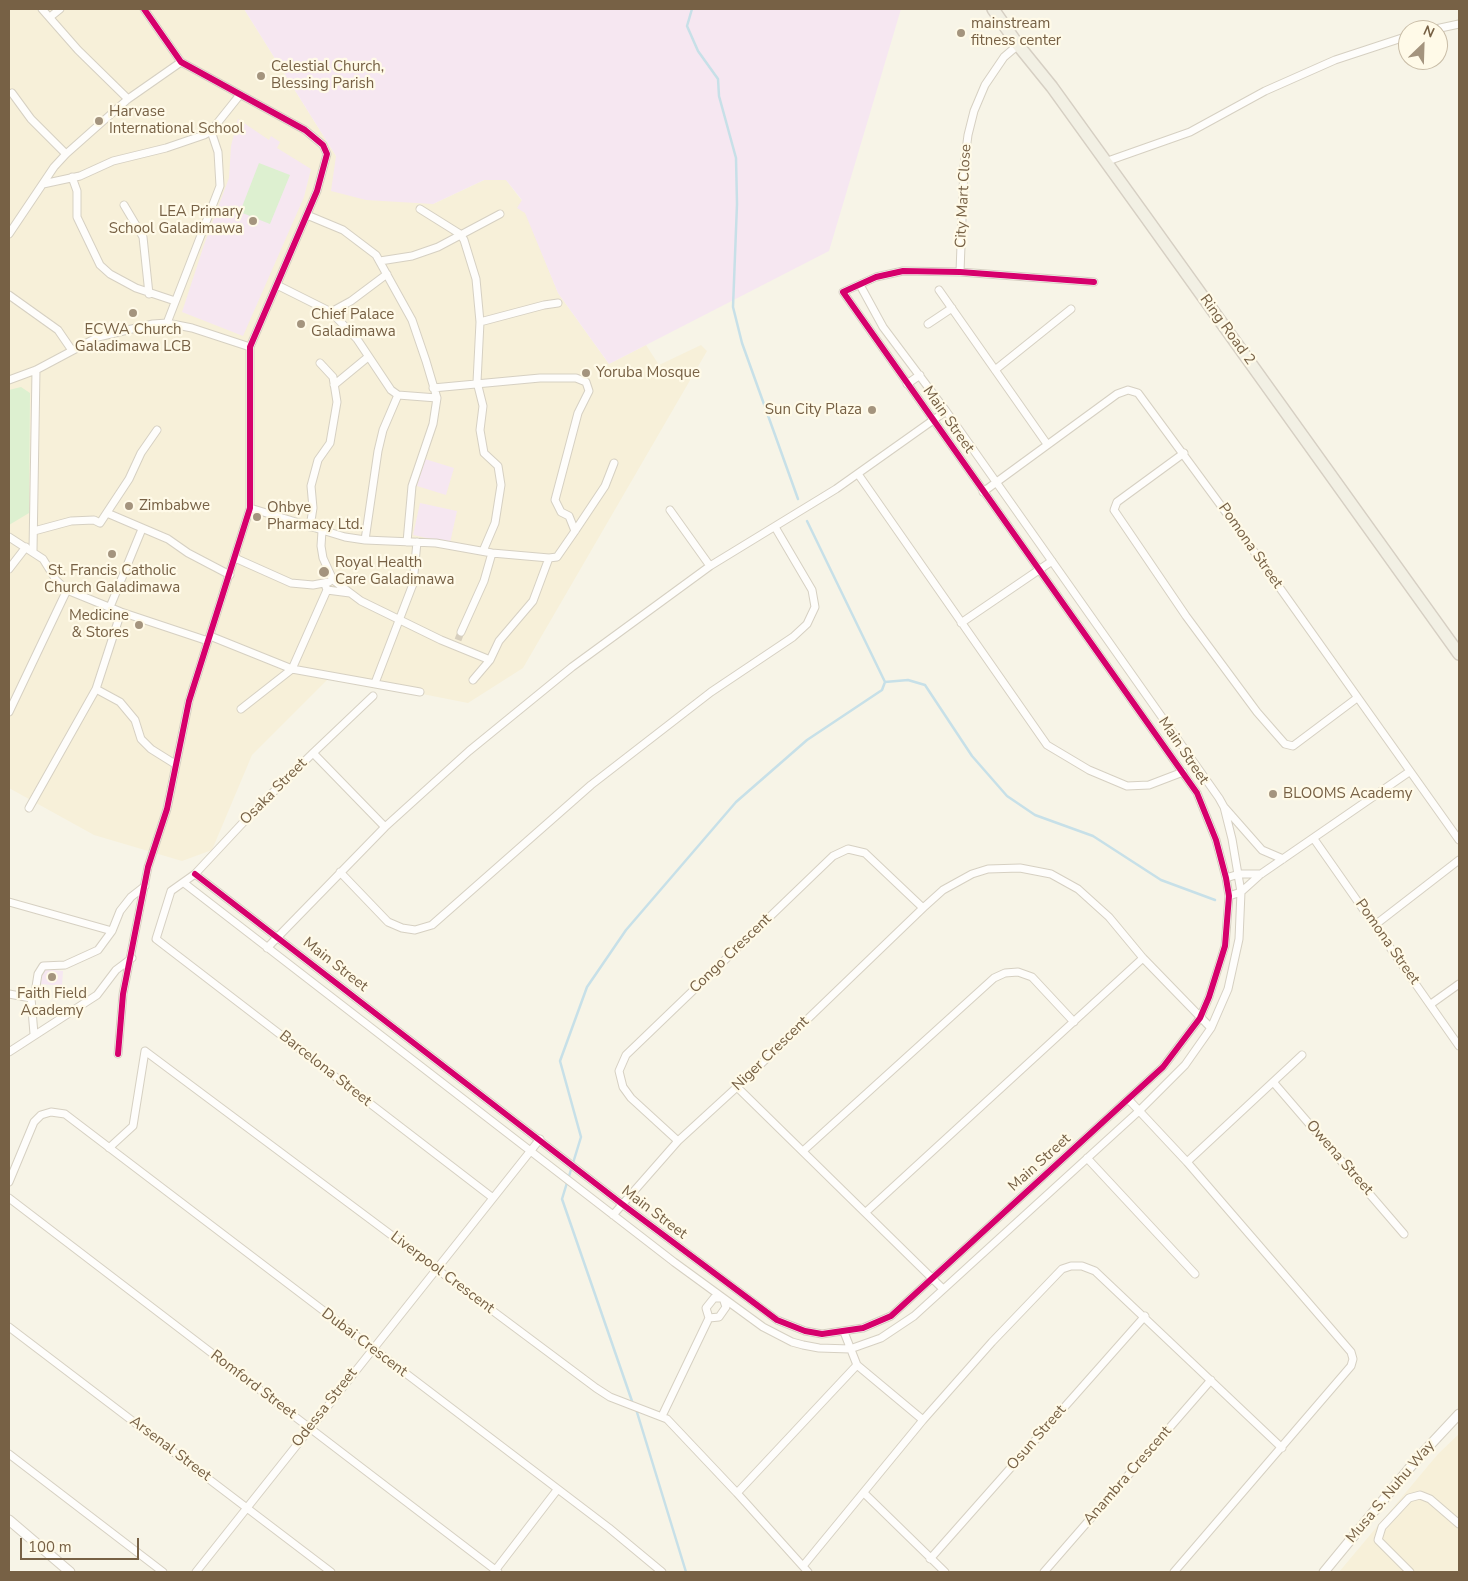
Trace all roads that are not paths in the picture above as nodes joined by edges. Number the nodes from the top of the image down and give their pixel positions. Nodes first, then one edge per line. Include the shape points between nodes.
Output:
1 (42, 9) edge
2 (60, 9) edge
3 (144, 9) edge
4 (993, 9) edge
5 (50, 16) junction
6 (1398, 39) edge
7 (1018, 45) junction
8 (181, 62) junction
9 (12, 93) dead end
10 (240, 96) junction
11 (128, 99) junction
12 (211, 131) junction
13 (66, 154) junction
14 (1105, 162) junction
15 (72, 177) junction
16 (43, 184) junction
17 (124, 205) dead end
18 (420, 209) dead end
19 (500, 214) dead end
20 (307, 215) junction
21 (12, 221) edge
22 (9, 234) edge
23 (460, 234) junction
24 (380, 261) junction
25 (960, 272) junction
26 (387, 274) junction
27 (1094, 282) dead end
28 (277, 284) junction
29 (860, 285) junction
30 (939, 290) dead end
31 (149, 294) junction
32 (9, 295) edge
33 (175, 302) junction
34 (558, 303) dead end
35 (952, 308) junction
36 (1071, 309) dead end
37 (331, 312) junction
38 (480, 322) junction
39 (167, 324) junction
40 (928, 324) dead end
41 (883, 327) junction
42 (873, 334) junction
43 (250, 346) junction
44 (71, 350) junction
45 (368, 357) junction
46 (320, 363) dead end
47 (36, 370) junction
48 (995, 370) junction
49 (920, 375) junction
50 (9, 380) edge
51 (478, 382) junction
52 (907, 384) junction
53 (334, 385) junction
54 (433, 388) junction
55 (398, 395) junction
56 (437, 398) junction
57 (946, 411) junction
58 (934, 421) junction
59 (157, 430) dead end
60 (1047, 444) junction
61 (1184, 453) junction
62 (614, 463) dead end
63 (858, 474) junction
64 (996, 482) junction
65 (983, 492) junction
66 (250, 508) junction
67 (670, 510) dead end
68 (108, 513) junction
69 (310, 527) junction
70 (774, 527) junction
71 (142, 529) junction
72 (34, 531) junction
73 (322, 531) junction
74 (575, 531) junction
75 (9, 537) edge
76 (365, 540) junction
77 (407, 542) junction
78 (417, 542) junction
79 (26, 547) junction
80 (33, 551) junction
81 (483, 551) junction
82 (492, 553) junction
83 (235, 558) junction
84 (549, 558) junction
85 (1052, 561) junction
86 (710, 566) junction
87 (9, 569) edge
88 (1040, 569) junction
89 (230, 574) junction
90 (333, 580) junction
91 (326, 587) junction
92 (67, 590) junction
93 (350, 593) junction
94 (110, 607) junction
95 (121, 612) junction
96 (401, 620) junction
97 (961, 623) junction
98 (461, 632) tunnel mouth
99 (209, 638) junction
100 (1459, 654) edge
101 (490, 660) junction
102 (292, 669) junction
103 (473, 680) dead end
104 (375, 683) junction
105 (96, 689) junction
106 (420, 692) dead end
107 (373, 696) dead end
108 (1357, 698) junction
109 (241, 709) dead end
110 (9, 712) edge
111 (313, 753) junction
112 (175, 764) junction
113 (1183, 772) junction
114 (1409, 772) junction
115 (1224, 806) junction
116 (29, 808) dead end
117 (385, 827) junction
118 (1314, 839) junction
119 (1459, 840) edge
120 (1283, 859) junction
121 (1459, 860) edge
122 (340, 872) junction
123 (195, 874) junction
124 (1239, 874) junction
125 (1261, 874) junction
126 (1226, 878) junction
127 (184, 883) junction
128 (145, 886) junction
129 (1241, 892) junction
130 (1229, 896) junction
131 (9, 902) edge
132 (923, 908) junction
133 (1374, 925) junction
134 (112, 930) junction
135 (277, 936) junction
136 (156, 939) joint
137 (267, 948) junction
138 (132, 958) junction
139 (1144, 958) junction
140 (1459, 984) edge
141 (9, 994) edge
142 (31, 998) junction
143 (1431, 1004) junction
144 (1200, 1018) junction
145 (1074, 1022) junction
146 (1211, 1028) junction
147 (34, 1034) junction
148 (1459, 1046) edge
149 (9, 1052) edge
150 (118, 1054) dead end
151 (1302, 1055) dead end
152 (1274, 1083) junction
153 (737, 1087) junction
154 (1129, 1100) junction
155 (1139, 1111) junction
156 (540, 1139) junction
157 (678, 1141) junction
158 (109, 1148) junction
159 (531, 1151) junction
160 (802, 1151) junction
161 (1086, 1158) junction
162 (1187, 1162) junction
163 (9, 1182) edge
164 (9, 1198) edge
165 (493, 1198) junction
166 (622, 1204) junction
167 (866, 1212) junction
168 (612, 1215) junction
169 (1404, 1234) dead end
170 (435, 1268) junction
171 (1195, 1274) dead end
172 (934, 1278) junction
173 (731, 1287) junction
174 (944, 1289) junction
175 (723, 1298) junction
176 (1145, 1316) junction
177 (709, 1318) junction
178 (9, 1327) edge
179 (844, 1332) junction
180 (372, 1348) junction
181 (850, 1349) junction
182 (857, 1366) junction
183 (1211, 1380) junction
184 (1459, 1414) edge
185 (662, 1416) junction
186 (924, 1420) junction
187 (310, 1428) junction
188 (1282, 1448) junction
189 (9, 1454) edge
190 (557, 1490) junction
191 (737, 1493) junction
192 (864, 1493) junction
193 (248, 1508) junction
194 (9, 1520) edge
195 (1459, 1524) edge
196 (930, 1560) junction
197 (805, 1569) edge
198 (70, 1572) edge
199 (163, 1572) edge
200 (196, 1572) edge
201 (331, 1572) edge
202 (496, 1572) edge
203 (662, 1572) edge
204 (945, 1572) edge
205 (1044, 1572) edge
206 (1174, 1572) edge
207 (1324, 1572) edge
208 (1410, 1572) edge

1 - 5 street
2 - 5 street
3 - 8 street
4 - 7 main road, Ring Road 2
5 - 11 street via 78,50
6 - 14 street via 1334,60 1266,90 1190,132
7 - 14 main road, Ring Road 2
7 - 25 street, City Mart Close via 1004,57 989,79 974,111 964,166
8 - 10 street
8 - 11 street
9 - 13 street via 31,119
10 - 12 street
10 - 20 street via 304,130 325,149 327,160
11 - 13 street
12 - 15 street via 174,146 113,160
12 - 33 street via 218,152 220,186
13 - 16 street
14 - 100 main road, Ring Road 2
15 - 16 street
15 - 31 street via 77,191 77,217 100,265 110,274
16 - 21 street
17 - 31 street via 143,237
18 - 23 street
19 - 23 street
20 - 24 street via 343,230
20 - 28 street
21 - 22 street
23 - 24 street via 426,251
23 - 38 street via 473,264
24 - 26 street
25 - 27 street
25 - 29 street via 903,271 885,274
26 - 37 street
26 - 54 street via 412,320
28 - 37 street
28 - 43 street
29 - 41 street, Main Street
29 - 42 street, Main Street via 843,292
30 - 35 street
31 - 33 street
32 - 44 street via 58,330
33 - 39 street
34 - 38 street
35 - 40 street
35 - 48 street
36 - 48 street
37 - 45 street via 357,339
38 - 51 street
39 - 43 street via 192,328
39 - 44 street via 153,324 98,337
41 - 42 street
41 - 49 street, Main Street
42 - 52 street, Main Street
43 - 66 street
44 - 47 street
45 - 53 street
45 - 55 street
46 - 53 street via 331,374
47 - 50 street
47 - 72 street
48 - 60 street
49 - 52 street
49 - 57 street, Main Street
51 - 54 street
51 - 74 street via 576,378 588,385 589,391 578,413 555,500 561,512 569,516
51 - 81 street via 483,406 480,430 484,453 498,466 500,485 495,523
52 - 58 street, Main Street
53 - 69 street via 333,432 329,447 315,468
54 - 56 street
55 - 56 street
55 - 76 street via 378,451
56 - 77 street via 433,424 412,486
57 - 58 street
57 - 64 street, Main Street
58 - 63 street
58 - 65 street, Main Street
59 - 68 street via 140,453 135,468
60 - 61 street, Pomona Street via 1117,394 1132,390 1138,392
60 - 64 street, Pomona Street
61 - 108 street, Pomona Street
61 - 108 street via 1117,502 1114,510 1186,616 1257,712 1285,744 1293,746
62 - 74 street via 604,486
63 - 70 street
63 - 97 street
64 - 65 street, Pomona Street
64 - 85 street, Main Street
65 - 88 street, Main Street
66 - 69 street
66 - 83 street
67 - 86 street
68 - 71 street
68 - 72 street via 100,523 94,520 72,521
69 - 73 street
70 - 86 street
70 - 122 street via 812,590 815,607 807,624 711,692 592,785 432,925 415,930 388,922
71 - 89 street via 168,539
71 - 94 street
72 - 80 street
73 - 76 street
73 - 90 street via 323,558
74 - 84 street via 557,557
75 - 79 street
76 - 77 street
77 - 78 street
78 - 81 street
78 - 96 street via 413,584
79 - 80 street
79 - 87 street
80 - 92 street
81 - 82 street
82 - 84 street
82 - 98 street via 484,581
83 - 89 street
83 - 91 street via 291,583
84 - 101 street via 532,601 500,641
85 - 88 street
85 - 115 street, Main Street
86 - 117 street via 572,667 468,751
88 - 97 street
88 - 113 street, Main Street
89 - 99 street
90 - 91 street
90 - 93 street
91 - 93 street
91 - 102 street
92 - 94 street
92 - 110 street
93 - 96 street
94 - 95 street
95 - 99 street
95 - 105 street
96 - 101 street
96 - 104 street
97 - 113 street via 1047,744 1057,752 1103,778 1127,786 1149,785
99 - 102 street
99 - 112 street via 189,701
101 - 103 street
102 - 104 street
102 - 109 street
104 - 106 street
105 - 112 street via 120,702 135,720 140,739
105 - 116 street
107 - 111 street
108 - 114 street, Pomona Street
111 - 117 street, Osaka Street
111 - 123 street, Osaka Street
112 - 128 street via 167,809
113 - 126 street, Main Street via 1209,821
114 - 118 street
114 - 119 street, Pomona Street
115 - 120 street via 1262,850
115 - 124 street, Main Street
117 - 122 street
118 - 120 street
118 - 133 street, Pomona Street
120 - 125 street
121 - 133 street
122 - 135 street
123 - 127 street, Osaka Street
123 - 135 street, Main Street
124 - 125 street
124 - 126 street
124 - 129 street, Main Street
125 - 129 street
126 - 130 street, Main Street
127 - 136 street, Osaka Street via 168,896
127 - 137 street, Main Street
128 - 134 street via 126,904
128 - 138 street
129 - 130 street
129 - 146 street, Main Street via 1237,956 1228,989
130 - 144 street, Main Street via 1222,959
131 - 134 street
132 - 139 street, Niger Crescent via 943,890 972,874 1005,868 1037,871 1063,880 1092,900
132 - 153 street, Niger Crescent
132 - 157 street, Congo Crescent via 864,853 848,849 833,856 626,1055 619,1071 623,1087
133 - 143 street, Pomona Street
134 - 142 street via 98,950 65,965 43,966
135 - 137 street
135 - 156 street, Main Street
136 - 165 street, Barcelona Street
137 - 159 street, Main Street
138 - 147 street via 116,970 97,996
138 - 150 street via 123,994
139 - 144 street, Niger Crescent
139 - 145 street
140 - 143 street
141 - 142 street
142 - 147 street
143 - 148 street, Pomona Street
144 - 146 street, Niger Crescent
144 - 154 street, Main Street via 1163,1068
145 - 160 street via 1032,977 1018,972 994,978
145 - 167 street
146 - 155 street, Main Street via 1185,1065
147 - 149 street
151 - 152 street
152 - 162 street
152 - 169 street, Owena Street
153 - 157 street, Niger Crescent
153 - 160 street
154 - 155 street
154 - 172 street, Main Street
155 - 161 street, Main Street
155 - 162 street
156 - 159 street, Odessa Street
156 - 166 street, Main Street
157 - 166 street, Niger Crescent
158 - 163 street, Dubai Crescent via 65,1114 52,1112 41,1115 34,1122
158 - 170 street, Liverpool Crescent via 133,1126 145,1051
158 - 180 street, Dubai Crescent
159 - 165 street, Odessa Street
159 - 168 street, Main Street
160 - 167 street
161 - 171 street
161 - 174 street, Main Street
162 - 188 street via 1351,1352 1351,1366
164 - 187 street, Romford Street
165 - 170 street, Odessa Street
166 - 168 street, Niger Crescent
166 - 173 street, Main Street
167 - 172 street
168 - 175 street, Main Street
170 - 180 street, Odessa Street
170 - 185 street, Liverpool Crescent via 610,1397
172 - 174 street
172 - 179 street, Main Street via 891,1316
173 - 175 street
173 - 179 street, Main Street via 777,1320 792,1326 822,1334
174 - 181 street, Main Street via 898,1328
175 - 177 street via 726,1307 719,1317
175 - 177 street via 714,1298 706,1308
175 - 181 street, Main Street via 763,1327 792,1342 819,1348
176 - 183 street
176 - 186 street via 1095,1271 1082,1266 1062,1269
176 - 196 street, Osun Street
177 - 185 street
178 - 193 street, Arsenal Street
179 - 181 street
180 - 187 street, Odessa Street
180 - 190 street, Dubai Crescent
181 - 182 street
182 - 186 street
182 - 191 street
183 - 188 street
183 - 205 street, Anambra Crescent
184 - 207 street, Musa S. Nuhu Way via 1416,1459
185 - 191 street, Liverpool Crescent
186 - 192 street
187 - 193 street, Odessa Street
187 - 202 street, Romford Street
188 - 206 street
189 - 199 street
190 - 202 street
190 - 203 street, Dubai Crescent
191 - 197 street, Liverpool Crescent
192 - 196 street
192 - 197 street
193 - 200 street, Odessa Street
193 - 201 street, Arsenal Street
194 - 198 street
195 - 208 street via 1430,1499 1420,1495 1408,1498 1382,1528 1378,1540
196 - 204 street

